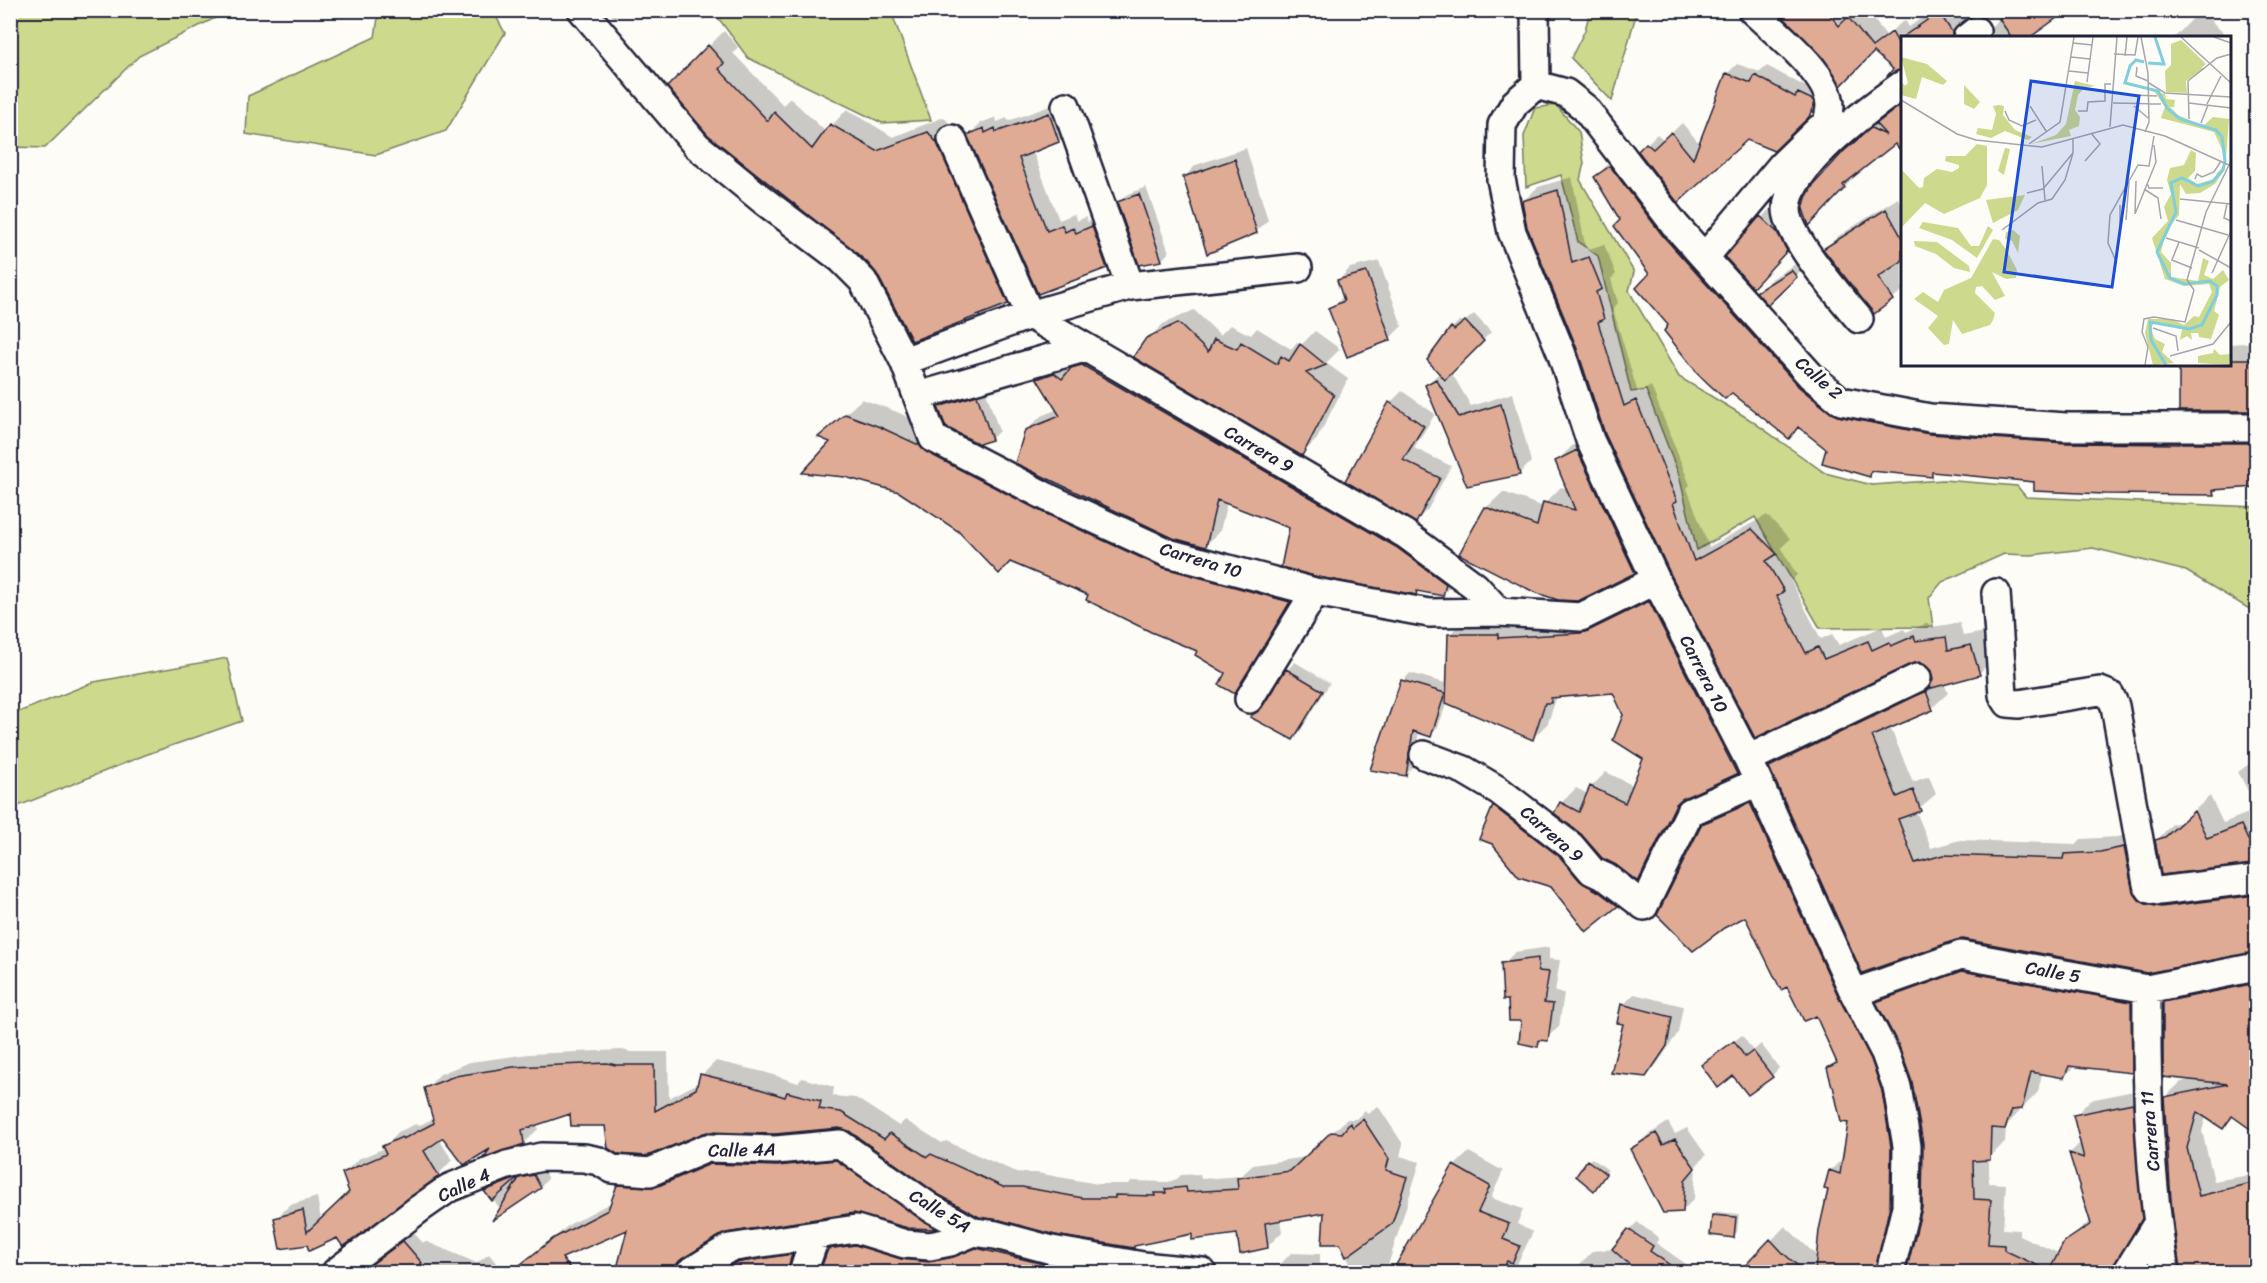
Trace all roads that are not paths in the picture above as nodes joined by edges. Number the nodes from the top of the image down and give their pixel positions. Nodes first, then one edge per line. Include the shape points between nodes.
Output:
1 (582, 10) edge
2 (1535, 10) edge
3 (1752, 10) edge
4 (1536, 85) junction
5 (1901, 86) edge
6 (1066, 106) dead end
7 (1858, 118) junction
8 (1827, 124) junction
9 (952, 139) dead end
10 (1705, 257) junction
11 (1298, 268) dead end
12 (1130, 286) junction
13 (1030, 315) junction
14 (1859, 319) dead end
15 (1084, 348) junction
16 (904, 361) junction
17 (918, 396) junction
18 (2256, 427) edge
19 (1656, 580) junction
20 (1315, 592) junction
21 (1996, 592) dead end
22 (1499, 612) junction
23 (1917, 678) dead end
24 (1249, 699) dead end
25 (1424, 755) dead end
26 (1753, 770) junction
27 (2256, 879) edge
28 (2256, 967) edge
29 (2147, 989) junction
30 (1854, 993) junction
31 (840, 1144) joint
32 (612, 1169) joint
33 (2157, 1224) junction
34 (974, 1232) junction
35 (816, 1235) junction
36 (1110, 1260) junction
37 (336, 1272) edge
38 (690, 1272) edge
39 (802, 1272) edge
40 (1075, 1272) edge
41 (1202, 1272) edge
42 (1890, 1272) edge
43 (2127, 1272) edge
44 (2165, 1272) edge

1 - 16 street, Carrera 10 via 697,146 841,259 863,282
2 - 4 street
3 - 8 street via 1806,61 1826,90 1830,105
4 - 10 street, Calle 2 via 1566,93 1585,108 1675,225
4 - 19 street, Carrera 10 via 1515,103 1502,125 1501,179 1512,232 1561,352 1590,440
5 - 7 street
6 - 12 street
7 - 8 street
7 - 14 street via 1802,173 1787,209 1790,225 1831,286
8 - 10 street via 1782,165
9 - 13 street
10 - 18 street, Calle 2 via 1811,376 1841,401 1953,420 2066,427
11 - 12 street
12 - 13 street
13 - 15 street, Carrera 9
13 - 16 street
15 - 17 street
15 - 22 street, Carrera 9 via 1405,534 1475,586
16 - 17 street, Carrera 10
17 - 20 street, Carrera 10 via 933,438 1049,498 1168,553
19 - 22 street via 1581,617
19 - 26 street, Carrera 10
20 - 22 street, Carrera 10 via 1429,613
20 - 24 street
21 - 27 street via 2003,695 2008,703 2100,691 2110,695 2150,889
23 - 26 street
25 - 26 street, Carrera 9 via 1464,770 1498,790 1571,846 1592,870 1644,906 1690,812
26 - 30 street, Carrera 10
28 - 29 street, Calle 5
29 - 30 street, Calle 5 via 1961,955
29 - 33 street, Carrera 11 via 2146,1083
30 - 42 street, Carrera 10 via 1897,1086 1907,1146 1906,1207
31 - 32 street, Calle 4A via 776,1150 707,1148 650,1172
31 - 34 street, Calle 5A via 931,1208
32 - 37 street, Calle 4 via 584,1158 541,1157 507,1165 449,1188
33 - 43 street
33 - 44 street, Carrera 11
34 - 35 street via 930,1246 905,1244 856,1229
34 - 36 street, Calle 5A
35 - 38 street via 729,1248
35 - 39 street
36 - 40 street
36 - 41 street, Calle 5A

